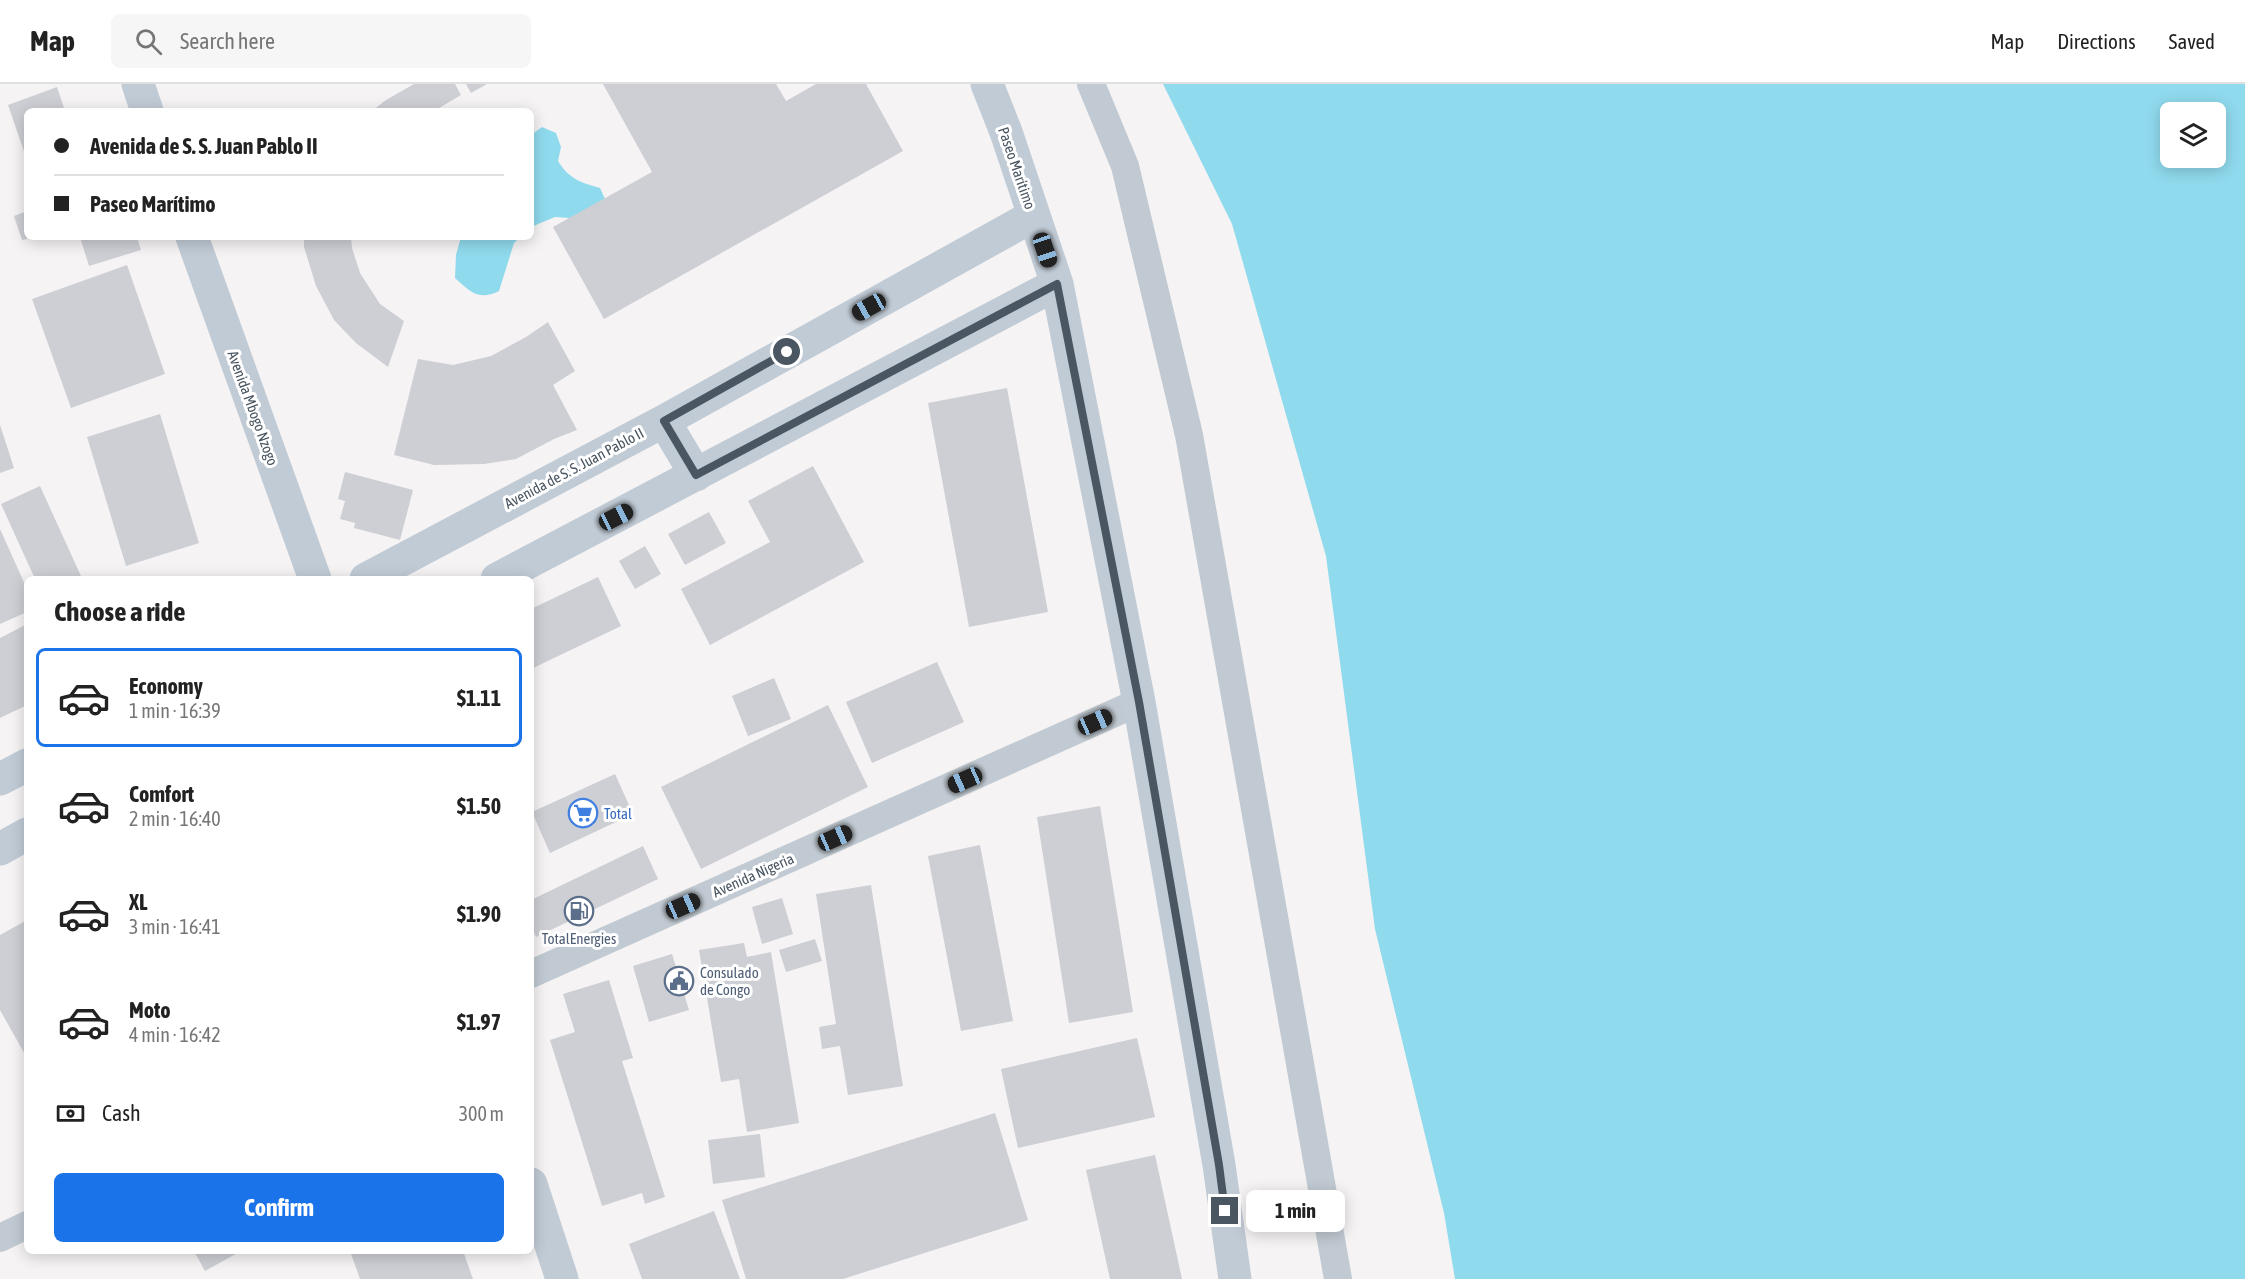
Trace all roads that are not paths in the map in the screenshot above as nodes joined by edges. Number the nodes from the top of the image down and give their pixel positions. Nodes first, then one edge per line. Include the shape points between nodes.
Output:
1 (138, 84) edge
2 (987, 84) edge
3 (1091, 84) edge
4 (146, 108) edge
5 (1033, 216) junction
6 (193, 240) edge
7 (1057, 284) junction
8 (664, 421) junction
9 (696, 475) junction
10 (314, 576) edge
11 (372, 576) edge
12 (503, 576) edge
13 (1139, 702) junction
14 (24, 767) edge
15 (0, 779) edge
16 (24, 836) edge
17 (0, 849) edge
18 (534, 973) edge
19 (534, 1193) edge
20 (24, 1226) edge
21 (0, 1238) edge
22 (562, 1279) edge
23 (1235, 1279) edge
24 (1338, 1279) edge

1 - 4 street
2 - 5 street, Paseo Marítimo
3 - 24 street via 1125,166 1189,435
5 - 7 street, Paseo Marítimo
5 - 8 street, Avenida de S. S. Juan Pablo II
6 - 10 street, Avenida Mbogo Nzogo
7 - 9 street
7 - 13 street, Paseo Marítimo
8 - 9 street
8 - 11 street, Avenida de S. S. Juan Pablo II
9 - 12 street
13 - 18 street, Avenida Nigeria
13 - 23 street, Paseo Marítimo
14 - 15 street
16 - 17 street
19 - 22 street
20 - 21 street

